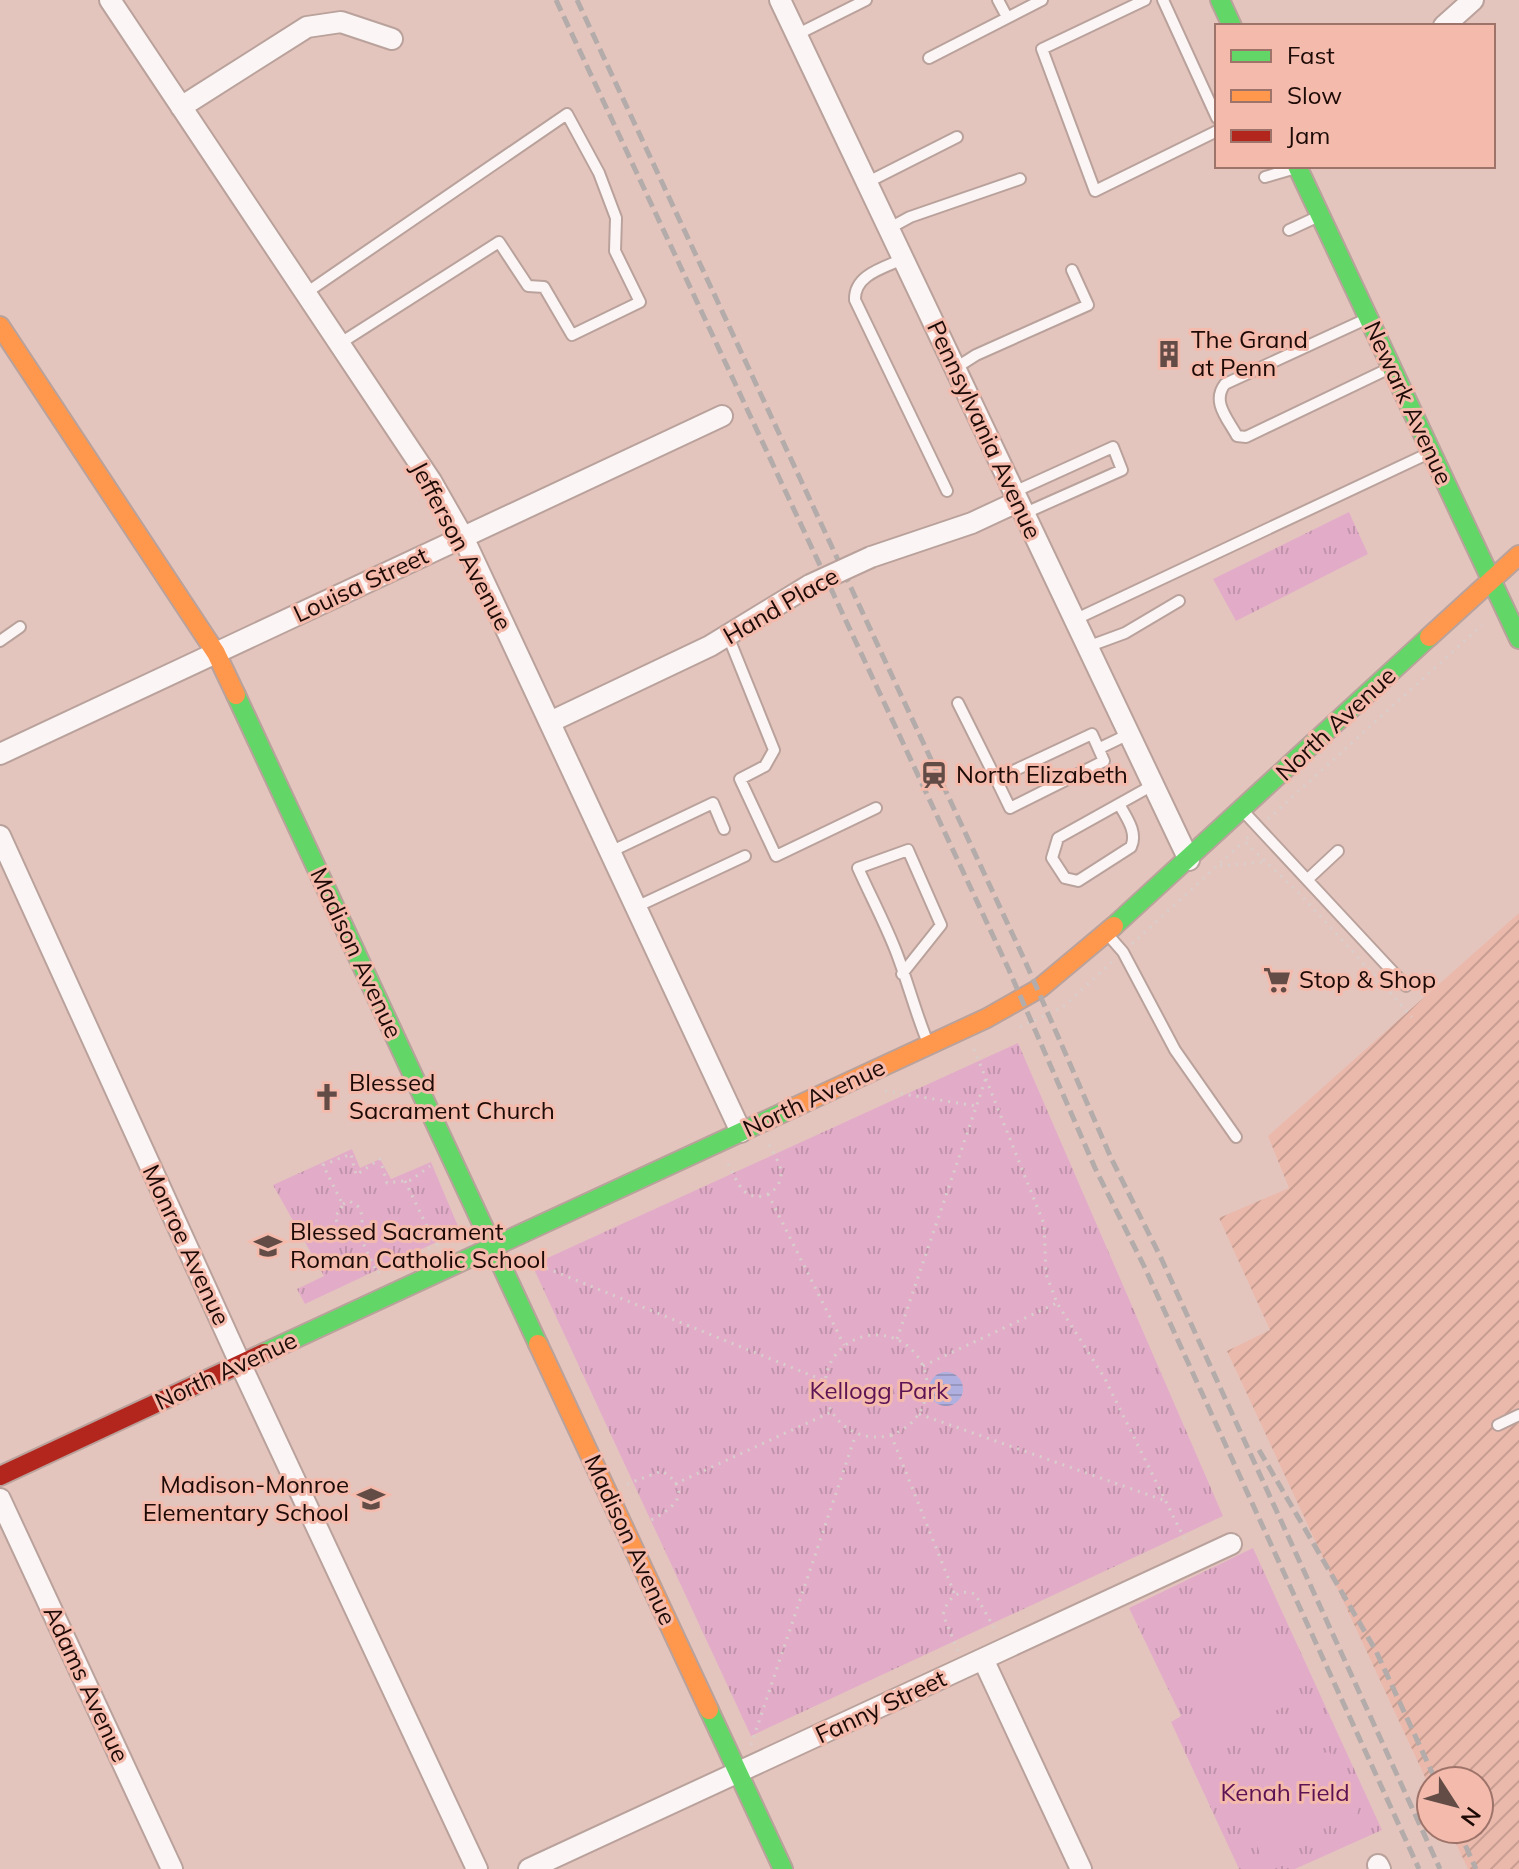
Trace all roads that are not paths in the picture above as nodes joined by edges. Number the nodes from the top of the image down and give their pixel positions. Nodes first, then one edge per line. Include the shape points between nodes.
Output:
1 (110, 0) edge
2 (780, 0) edge
3 (866, 0) edge
4 (998, 0) edge
5 (1042, 0) edge
6 (1145, 0) edge
7 (1163, 0) edge
8 (1220, 0) edge
9 (1473, 0) edge
10 (1007, 17) junction
11 (1231, 24) edge
12 (1446, 24) edge
13 (796, 35) junction
14 (392, 39) dead end
15 (929, 58) dead end
16 (181, 107) junction
17 (1215, 114) edge
18 (1215, 132) edge
19 (957, 137) dead end
20 (1295, 168) edge
21 (1298, 168) edge
22 (1265, 177) dead end
23 (1020, 179) dead end
24 (866, 183) junction
25 (1320, 216) junction
26 (888, 229) junction
27 (1289, 230) dead end
28 (903, 259) junction
29 (1072, 270) dead end
30 (306, 293) junction
31 (1369, 318) junction
32 (0, 326) edge
33 (339, 344) junction
34 (1392, 368) junction
35 (954, 369) junction
36 (722, 416) dead end
37 (1431, 453) junction
38 (947, 491) dead end
39 (1018, 503) junction
40 (463, 537) junction
41 (1519, 555) edge
42 (1494, 589) junction
43 (1179, 601) dead end
44 (1519, 612) edge
45 (1074, 620) junction
46 (20, 627) dead end
47 (728, 636) junction
48 (1519, 639) edge
49 (0, 641) edge
50 (1087, 647) junction
51 (216, 653) junction
52 (958, 703) dead end
53 (550, 722) junction
54 (1129, 734) junction
55 (1100, 748) junction
56 (0, 754) edge
57 (996, 779) junction
58 (1153, 785) junction
59 (1119, 804) junction
60 (876, 808) dead end
61 (1243, 810) junction
62 (724, 829) dead end
63 (0, 836) edge
64 (1338, 851) dead end
65 (610, 852) junction
66 (745, 856) dead end
67 (1189, 860) junction
68 (1308, 879) junction
69 (636, 907) junction
70 (1107, 933) junction
71 (902, 974) junction
72 (1406, 986) dead end
73 (929, 1045) junction
74 (741, 1132) junction
75 (1236, 1137) dead end
76 (492, 1246) junction
77 (241, 1364) junction
78 (1519, 1415) edge
79 (1498, 1425) dead end
80 (0, 1476) edge
81 (0, 1499) edge
82 (1231, 1544) dead end
83 (983, 1659) junction
84 (739, 1774) junction
85 (172, 1869) edge
86 (477, 1869) edge
87 (529, 1869) edge
88 (783, 1869) edge
89 (1081, 1869) edge

1 - 16 street, Jefferson Avenue
2 - 13 street, Pennsylvania Avenue
3 - 13 lane
4 - 10 lane
5 - 10 lane
6 - 18 lane via 1042,49 1095,191
7 - 17 lane
8 - 11 main road
9 - 12 street
10 - 15 lane
13 - 24 street, Pennsylvania Avenue
14 - 16 street via 341,22 307,27
16 - 30 street, Jefferson Avenue
19 - 24 lane
20 - 22 lane
21 - 25 main road, Newark Avenue
23 - 26 lane
24 - 26 street, Pennsylvania Avenue
25 - 27 lane
25 - 31 main road, Newark Avenue
26 - 28 street, Pennsylvania Avenue
28 - 35 street, Pennsylvania Avenue
28 - 38 lane via 862,279 855,300
29 - 35 lane via 1088,305
30 - 33 street, Jefferson Avenue
30 - 33 lane via 567,114 599,173 616,218 615,251 640,302 572,335 544,287 528,286 499,242
31 - 34 main road, Newark Avenue
31 - 34 lane via 1225,384 1219,403 1237,436 1246,437
32 - 51 main road, Madison Avenue
33 - 40 street, Jefferson Avenue
34 - 37 main road, Newark Avenue
35 - 39 street, Pennsylvania Avenue
36 - 40 street, Louisa Street
37 - 42 main road, Newark Avenue
37 - 45 lane
39 - 39 lane via 1122,470 1113,447
39 - 45 street, Pennsylvania Avenue
39 - 47 street, Hand Place, bridge via 871,557 810,585
40 - 51 street, Louisa Street
40 - 53 street, Jefferson Avenue
41 - 42 main road, North Avenue
42 - 44 street
42 - 48 main road, Newark Avenue
42 - 61 main road, North Avenue
43 - 50 lane via 1125,633
45 - 50 street, Pennsylvania Avenue
46 - 49 lane
47 - 53 street, Hand Place
47 - 60 lane via 774,750 765,766 740,779 776,856
50 - 54 street, Pennsylvania Avenue
51 - 56 street, Louisa Street
51 - 76 main road, Madison Avenue
52 - 57 lane
53 - 65 street, Jefferson Avenue
54 - 55 lane
54 - 58 street, Pennsylvania Avenue
55 - 57 lane via 1092,734
55 - 57 lane via 1104,761 1010,808
58 - 59 lane
58 - 67 street, Pennsylvania Avenue
59 - 59 lane via 1058,838 1052,858 1065,878 1078,881 1131,847 1132,829
61 - 67 main road, North Avenue
61 - 68 lane
62 - 65 lane via 713,803
63 - 77 street, Monroe Avenue
64 - 68 lane
65 - 69 street, Jefferson Avenue
66 - 69 lane
67 - 70 main road, North Avenue
68 - 72 lane
69 - 74 street, Jefferson Avenue
70 - 73 main road, North Avenue via 1040,988
70 - 75 lane via 1123,952 1175,1050
71 - 71 lane via 858,868 908,850 941,925
71 - 73 lane
73 - 74 main road, North Avenue
74 - 76 main road, North Avenue
76 - 77 main road, North Avenue
76 - 84 main road, Madison Avenue
77 - 80 main road, North Avenue
77 - 86 street, Monroe Avenue
78 - 79 lane
81 - 85 street, Adams Avenue
82 - 83 street, Fanny Street
83 - 84 street, Fanny Street
83 - 89 street
84 - 87 street, Fanny Street
84 - 88 main road, Madison Avenue

